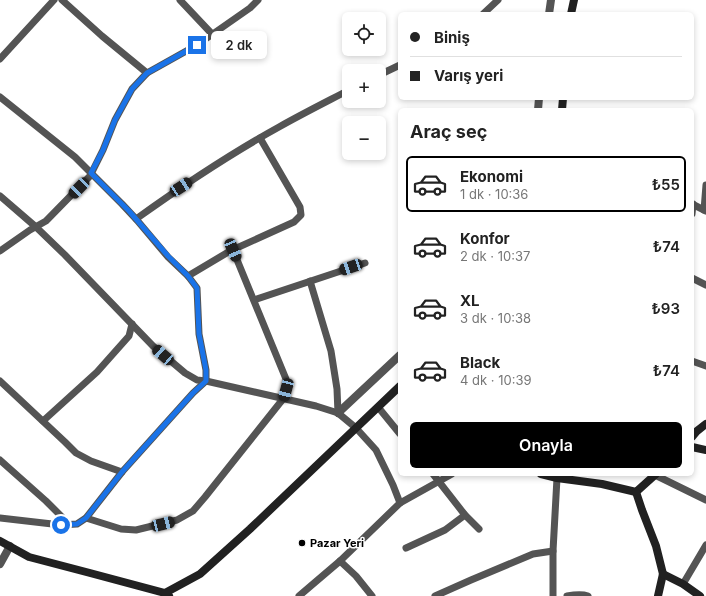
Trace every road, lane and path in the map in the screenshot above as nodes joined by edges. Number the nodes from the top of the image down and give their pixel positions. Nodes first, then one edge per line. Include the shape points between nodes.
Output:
1 (54, 0) edge
2 (62, 0) edge
3 (180, 0) edge
4 (258, 0) edge
5 (498, 0) edge
6 (551, 0) edge
7 (574, 0) edge
8 (485, 12) edge
9 (549, 12) edge
10 (571, 12) edge
11 (212, 34) junction
12 (0, 59) edge
13 (398, 66) edge
14 (386, 72) edge
15 (147, 73) junction
16 (342, 94) edge
17 (0, 97) edge
18 (260, 138) junction
19 (91, 173) junction
20 (706, 185) edge
21 (0, 196) edge
22 (694, 205) edge
23 (705, 211) edge
24 (136, 219) junction
25 (36, 227) junction
26 (233, 250) junction
27 (0, 251) edge
28 (365, 263) dead end
29 (188, 276) junction
30 (694, 279) edge
31 (310, 281) junction
32 (706, 285) edge
33 (254, 300) junction
34 (132, 324) junction
35 (398, 357) edge
36 (694, 362) edge
37 (706, 366) edge
38 (0, 381) edge
39 (206, 381) junction
40 (398, 388) edge
41 (283, 399) junction
42 (378, 407) junction
43 (338, 413) junction
44 (43, 421) junction
45 (706, 424) edge
46 (356, 428) junction
47 (398, 432) edge
48 (694, 435) edge
49 (694, 447) edge
50 (706, 450) edge
51 (0, 460) edge
52 (122, 472) junction
53 (435, 476) edge
54 (448, 476) edge
55 (548, 476) edge
56 (654, 476) edge
57 (657, 476) edge
58 (557, 478) junction
59 (439, 481) junction
60 (636, 492) junction
61 (706, 500) edge
62 (400, 503) junction
63 (465, 515) junction
64 (0, 518) edge
65 (86, 518) junction
66 (69, 524) junction
67 (479, 529) dead end
68 (0, 541) edge
69 (706, 545) edge
70 (10, 546) junction
71 (406, 548) dead end
72 (553, 552) junction
73 (340, 561) junction
74 (0, 564) edge
75 (663, 574) junction
76 (683, 584) junction
77 (167, 595) edge
78 (299, 596) edge
79 (372, 596) edge
80 (435, 596) edge
81 (553, 596) edge
82 (567, 596) edge
83 (588, 596) edge
84 (658, 596) edge
85 (700, 596) edge

1 - 12 street
2 - 15 street
3 - 11 street
4 - 11 street
5 - 8 street
6 - 9 street
7 - 10 main road
11 - 15 street
13 - 14 street
15 - 19 street via 132,89
16 - 18 street
17 - 19 street via 75,157
18 - 24 street via 169,195
18 - 26 street via 300,207 301,215 294,222
19 - 24 street
19 - 25 street via 46,221
20 - 23 street
21 - 25 street
22 - 23 street
24 - 29 street
25 - 27 street
25 - 34 street
26 - 29 street
26 - 33 street
28 - 31 street
29 - 39 street via 197,288 199,334
30 - 32 street
31 - 33 street
31 - 43 street via 331,351
33 - 41 street via 286,379
34 - 39 street via 185,374
34 - 44 street via 129,336 97,372
35 - 43 street
36 - 37 street
38 - 44 street
39 - 41 street
39 - 52 street
40 - 42 main road
41 - 43 street
41 - 65 street via 192,511 177,520 136,530 121,529
42 - 46 main road
42 - 47 street
43 - 46 street
44 - 52 street via 76,453
45 - 48 main road
46 - 62 street via 376,450
46 - 77 main road via 200,574
49 - 50 main road
51 - 66 street
52 - 65 street
53 - 59 street
54 - 59 street
55 - 58 main road
56 - 60 main road
57 - 61 street
58 - 60 main road
58 - 72 street
59 - 62 street
59 - 63 street
60 - 75 main road via 656,546
62 - 73 street
63 - 67 street
63 - 71 street via 445,530
64 - 66 street
65 - 66 street via 77,524
68 - 70 main road
69 - 76 street
70 - 74 street
70 - 77 main road via 29,558 90,572
72 - 80 street via 533,554
72 - 81 street
73 - 78 street
73 - 79 street
75 - 76 main road
75 - 84 main road
76 - 85 main road
82 - 83 street

